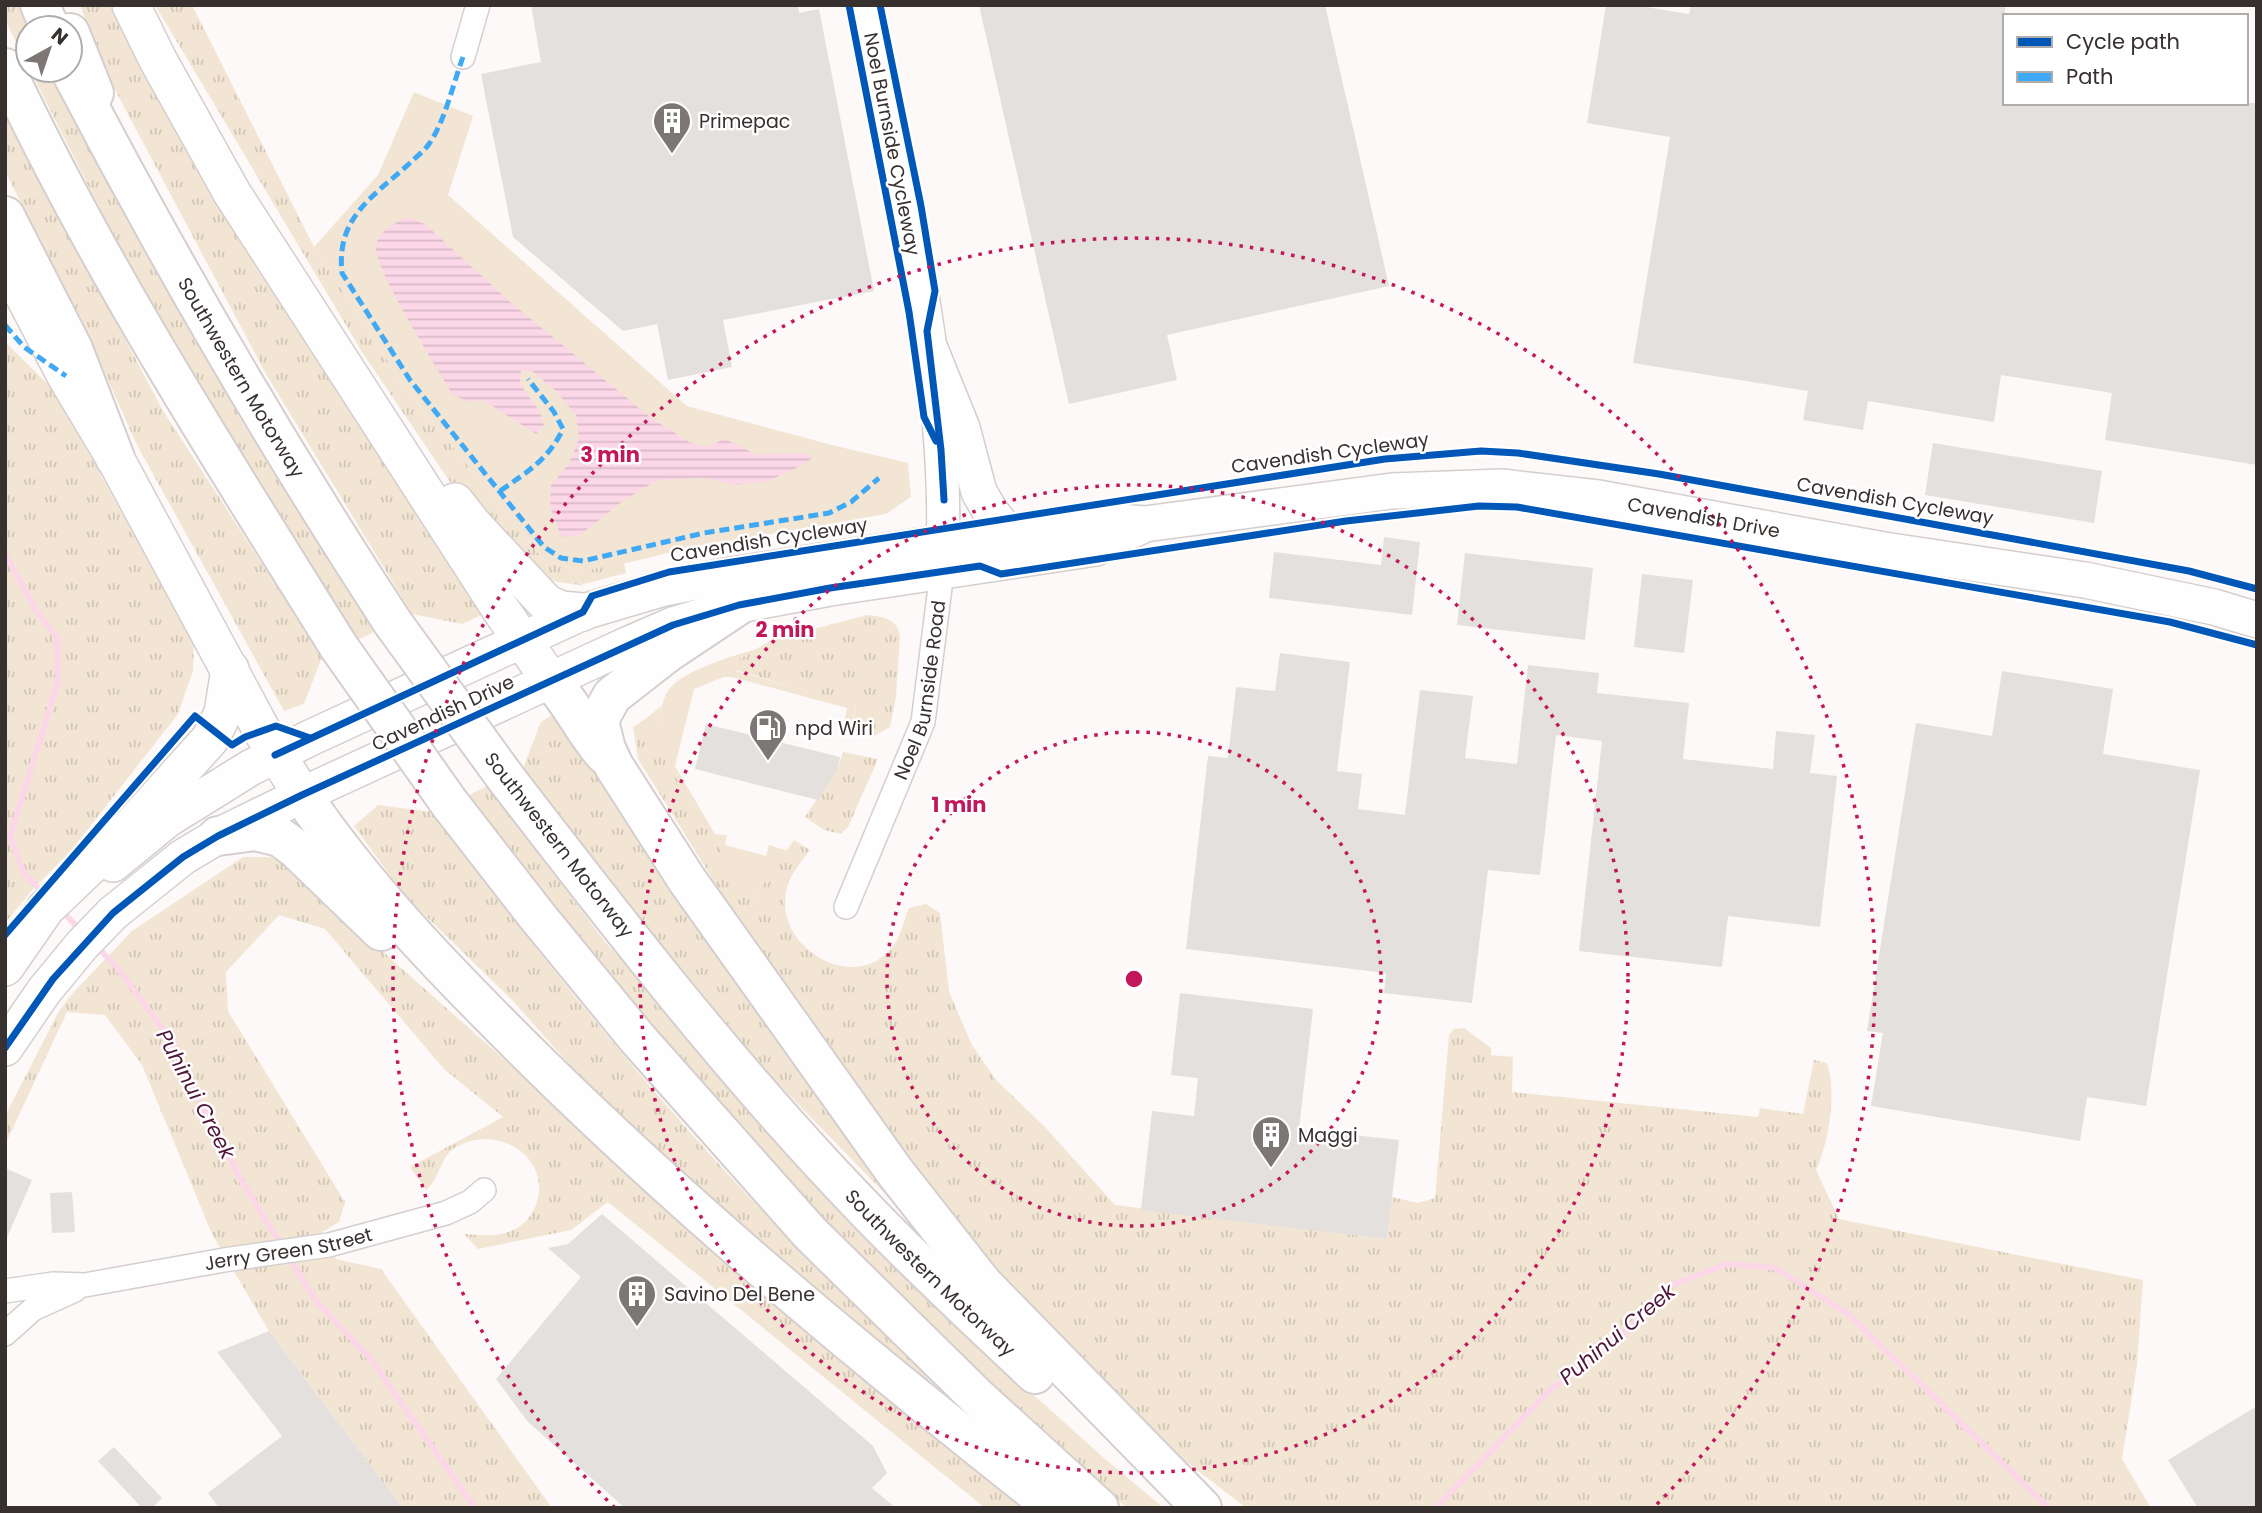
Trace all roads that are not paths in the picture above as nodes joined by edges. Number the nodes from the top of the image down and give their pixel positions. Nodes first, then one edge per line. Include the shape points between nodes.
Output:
1 (131, 5) edge
2 (478, 5) edge
3 (865, 5) edge
4 (463, 57) dead end
5 (84, 67) edge
6 (5, 68) edge
7 (77, 84) edge
8 (139, 202) junction
9 (5, 216) edge
10 (5, 259) edge
11 (930, 349) junction
12 (342, 364) junction
13 (115, 458) junction
14 (1145, 524) junction
15 (1008, 533) junction
16 (943, 557) junction
17 (739, 605) junction
18 (583, 612) junction
19 (2257, 620) edge
20 (521, 640) junction
21 (230, 669) junction
22 (551, 681) junction
23 (275, 755) junction
24 (614, 766) junction
25 (302, 795) junction
26 (218, 836) junction
27 (81, 883) junction
28 (846, 907) dead end
29 (14, 960) edge
30 (459, 985) junction
31 (5, 1048) edge
32 (484, 1190) dead end
33 (85, 1285) junction
34 (5, 1291) edge
35 (5, 1334) edge
36 (1055, 1508) edge
37 (1099, 1508) edge
38 (1192, 1508) edge
39 (1202, 1508) edge

1 - 12 highway via 232,193
2 - 4 street
3 - 11 main road, Noel Burnside Road
5 - 8 highway
6 - 37 highway, bridge via 98,247 190,409 340,647 450,804 637,1038 810,1233 978,1398
7 - 8 highway, Southwestern Motorway
8 - 38 highway, Southwestern Motorway, bridge via 315,504 393,623 505,777 648,960 860,1204 1086,1420
9 - 13 highway via 73,349
10 - 13 highway
11 - 15 main road via 962,428 979,492
11 - 16 main road, Noel Burnside Road via 941,450
12 - 18 highway via 376,395 474,526 530,589 561,610
12 - 20 highway
13 - 21 highway
14 - 15 main road, Cavendish Drive via 1088,520
14 - 16 main road, Cavendish Drive via 1096,548
14 - 19 main road, Cavendish Drive via 1392,491 1502,487 1598,498 1884,550 2085,580
15 - 16 main road, Cavendish Drive
16 - 17 main road, Cavendish Drive via 830,588
16 - 18 main road, Cavendish Drive via 824,559 678,585
16 - 28 street, Noel Burnside Road via 923,722
17 - 22 main road, Cavendish Drive via 673,625
17 - 24 highway via 612,696 600,725
18 - 20 main road, Cavendish Drive
20 - 22 highway
20 - 23 main road, Cavendish Drive
21 - 23 highway
21 - 27 highway via 223,713 210,738
22 - 24 highway
22 - 25 main road, Cavendish Drive
23 - 25 highway
23 - 27 main road, Cavendish Drive via 168,819
24 - 39 highway via 687,880 894,1172 983,1284
25 - 26 main road, Cavendish Drive
25 - 30 highway via 363,878
26 - 30 highway via 255,831 283,839 401,950 432,974
26 - 31 main road, Cavendish Drive via 183,857 113,913 53,979
27 - 29 highway via 46,908
30 - 36 highway via 712,1224 847,1342
32 - 33 street, Jerry Green Street via 446,1213 329,1245
33 - 34 street, Jerry Green Street
33 - 35 street, Jerry Green Street via 33,1309

